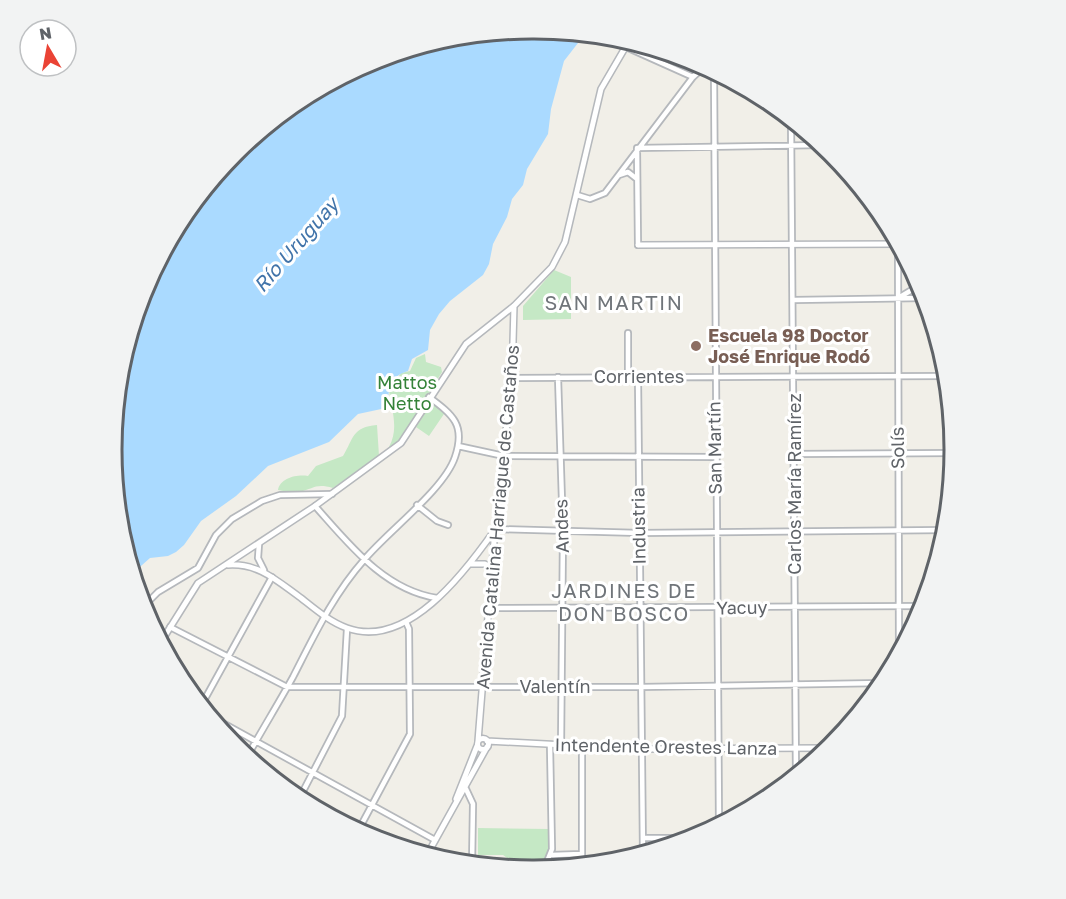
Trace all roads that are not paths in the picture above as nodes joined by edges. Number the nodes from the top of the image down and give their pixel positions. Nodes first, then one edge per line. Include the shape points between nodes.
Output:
1 (625, 50) edge
2 (656, 58) edge
3 (697, 73) edge
4 (693, 77) junction
5 (714, 81) edge
6 (792, 131) edge
7 (792, 145) junction
8 (808, 145) edge
9 (715, 147) junction
10 (637, 148) junction
11 (617, 176) junction
12 (637, 179) junction
13 (577, 195) junction
14 (792, 243) junction
15 (888, 243) edge
16 (716, 244) junction
17 (638, 245) joint
18 (898, 262) edge
19 (911, 290) edge
20 (898, 298) junction
21 (914, 298) edge
22 (794, 300) junction
23 (514, 306) junction
24 (628, 333) dead end
25 (558, 376) junction
26 (897, 376) junction
27 (937, 376) edge
28 (794, 377) junction
29 (512, 378) junction
30 (628, 378) junction
31 (638, 378) junction
32 (715, 378) junction
33 (429, 397) junction
34 (458, 446) junction
35 (899, 453) junction
36 (944, 453) edge
37 (794, 454) junction
38 (504, 456) junction
39 (559, 456) junction
40 (639, 457) junction
41 (715, 457) junction
42 (333, 494) junction
43 (417, 505) junction
44 (315, 506) junction
45 (447, 525) dead end
46 (495, 530) junction
47 (898, 530) junction
48 (936, 530) edge
49 (794, 531) junction
50 (563, 532) junction
51 (640, 533) junction
52 (716, 533) junction
53 (259, 544) junction
54 (364, 560) junction
55 (470, 564) junction
56 (225, 565) junction
57 (492, 568) junction
58 (264, 570) junction
59 (272, 577) junction
60 (437, 598) junction
61 (151, 599) edge
62 (900, 606) junction
63 (912, 606) edge
64 (488, 608) junction
65 (563, 608) junction
66 (796, 608) junction
67 (640, 609) junction
68 (717, 609) junction
69 (324, 616) junction
70 (406, 622) junction
71 (170, 627) junction
72 (347, 629) junction
73 (166, 633) edge
74 (899, 634) edge
75 (229, 658) junction
76 (870, 683) edge
77 (795, 685) junction
78 (286, 687) junction
79 (483, 687) junction
80 (561, 687) junction
81 (641, 687) junction
82 (717, 687) junction
83 (345, 688) junction
84 (411, 688) junction
85 (206, 698) edge
86 (231, 727) edge
87 (480, 728) junction
88 (256, 741) junction
89 (487, 743) junction
90 (478, 744) junction
91 (550, 746) junction
92 (561, 747) junction
93 (582, 747) junction
94 (252, 748) edge
95 (796, 748) junction
96 (815, 748) edge
97 (642, 749) junction
98 (718, 751) junction
99 (796, 764) edge
100 (313, 772) junction
101 (464, 788) junction
102 (304, 790) edge
103 (372, 805) junction
104 (719, 816) edge
105 (362, 823) edge
106 (436, 838) junction
107 (643, 838) junction
108 (665, 838) edge
109 (643, 845) edge
110 (431, 847) edge
111 (582, 854) joint
112 (472, 855) edge
113 (551, 855) junction
114 (549, 859) edge

1 - 13 street via 601,89
2 - 4 street
3 - 4 street
4 - 10 street
5 - 9 street, San Martín
6 - 7 street, Carlos María Ramírez
7 - 8 street
7 - 9 street
7 - 14 street, Carlos María Ramírez
9 - 10 street
9 - 16 street, San Martín
10 - 11 street
10 - 12 street
11 - 12 street via 628,172
11 - 13 street via 598,198 590,200
12 - 17 street
13 - 23 street via 559,256
14 - 15 street
14 - 16 street
14 - 22 street, Carlos María Ramírez
16 - 17 street
16 - 32 street, San Martín
18 - 20 street, Solís
19 - 20 street
20 - 21 street
20 - 22 street
20 - 26 street, Solís
22 - 28 street, Carlos María Ramírez
23 - 29 street, Avenida Catalina Harriague de Castaños
23 - 33 street via 466,344
24 - 30 street
25 - 29 street, Corrientes
25 - 30 street, Corrientes
25 - 39 street, Andes
26 - 27 street, Corrientes
26 - 28 street, Corrientes
26 - 35 street, Solís
28 - 32 street, Corrientes
28 - 37 street, Carlos María Ramírez
29 - 38 street, Avenida Catalina Harriague de Castaños
30 - 31 street, Corrientes
31 - 32 street, Corrientes
31 - 40 street, Industria
32 - 41 street, San Martín
33 - 34 street via 455,419
33 - 42 street via 401,443
34 - 38 street
34 - 43 street via 451,468
35 - 36 street
35 - 37 street
35 - 47 street, Solís
37 - 49 street, Carlos María Ramírez
38 - 39 street
38 - 46 street, Avenida Catalina Harriague de Castaños
39 - 40 street
39 - 50 street, Andes
40 - 41 street
40 - 51 street, Industria
41 - 52 street, San Martín
42 - 44 street
42 - 61 street via 280,495 262,501 232,519 216,535 198,568
43 - 45 street
43 - 54 street
44 - 53 street
44 - 54 street
46 - 50 street
46 - 55 street
46 - 57 street, Avenida Catalina Harriague de Castaños
47 - 48 street
47 - 49 street
47 - 62 street, Solís
49 - 52 street
49 - 66 street, Carlos María Ramírez
50 - 51 street
50 - 65 street, Andes
51 - 52 street
51 - 67 street, Industria
52 - 68 street, San Martín
53 - 56 street
53 - 58 street via 258,558
54 - 60 street via 406,590
54 - 69 street
55 - 57 street
55 - 60 street
56 - 58 street
56 - 71 street via 198,583
57 - 64 street, Avenida Catalina Harriague de Castaños
58 - 59 street
59 - 69 street
59 - 75 street
60 - 70 street
62 - 63 street, Yacuy
62 - 66 street, Yacuy
62 - 74 street, Solís
64 - 65 street, Yacuy
64 - 79 street, Avenida Catalina Harriague de Castaños
65 - 67 street, Yacuy
65 - 80 street, Andes
66 - 68 street, Yacuy
66 - 77 street, Carlos María Ramírez
67 - 68 street, Yacuy
67 - 81 street, Industria
68 - 82 street, San Martín
69 - 72 street
69 - 78 street
70 - 72 street via 377,630
70 - 84 street
71 - 73 street
71 - 75 street, Valentín
72 - 83 street
75 - 78 street, Valentín
75 - 85 street
76 - 77 street, Valentín
77 - 82 street, Valentín
77 - 95 street, Carlos María Ramírez
78 - 83 street, Valentín
78 - 88 street
79 - 80 street, Valentín
79 - 84 street, Valentín
79 - 87 street, Avenida Catalina Harriague de Castaños
80 - 81 street, Valentín
80 - 92 street, Andes
81 - 82 street, Valentín
81 - 97 street, Industria
82 - 98 street, San Martín
83 - 84 street, Valentín
83 - 100 street via 340,723
84 - 103 street via 410,734
86 - 88 street
87 - 89 street, Avenida Catalina Harriague de Castaños
87 - 90 street, Avenida Catalina Harriague de Castaños
88 - 94 street
88 - 100 street
89 - 90 street
89 - 90 street via 482,750
89 - 91 street, Intendente Orestes Lanza
89 - 101 street, Avenida Catalina Harriague de Castaños
90 - 101 street, Avenida Catalina Harriague de Castaños
91 - 92 street, Intendente Orestes Lanza
91 - 113 street
92 - 93 street, Intendente Orestes Lanza
93 - 97 street, Intendente Orestes Lanza
93 - 111 street
95 - 96 street, Intendente Orestes Lanza
95 - 98 street, Intendente Orestes Lanza
95 - 99 street, Carlos María Ramírez
97 - 98 street, Intendente Orestes Lanza
97 - 107 street, Industria
98 - 104 street, San Martín
100 - 102 street
100 - 103 street
101 - 106 street, Avenida Catalina Harriague de Castaños
101 - 112 street via 473,804
103 - 105 street
103 - 106 street
106 - 110 street, Avenida Catalina Harriague de Castaños
107 - 108 street
107 - 109 street, Industria
111 - 113 street
113 - 114 street

